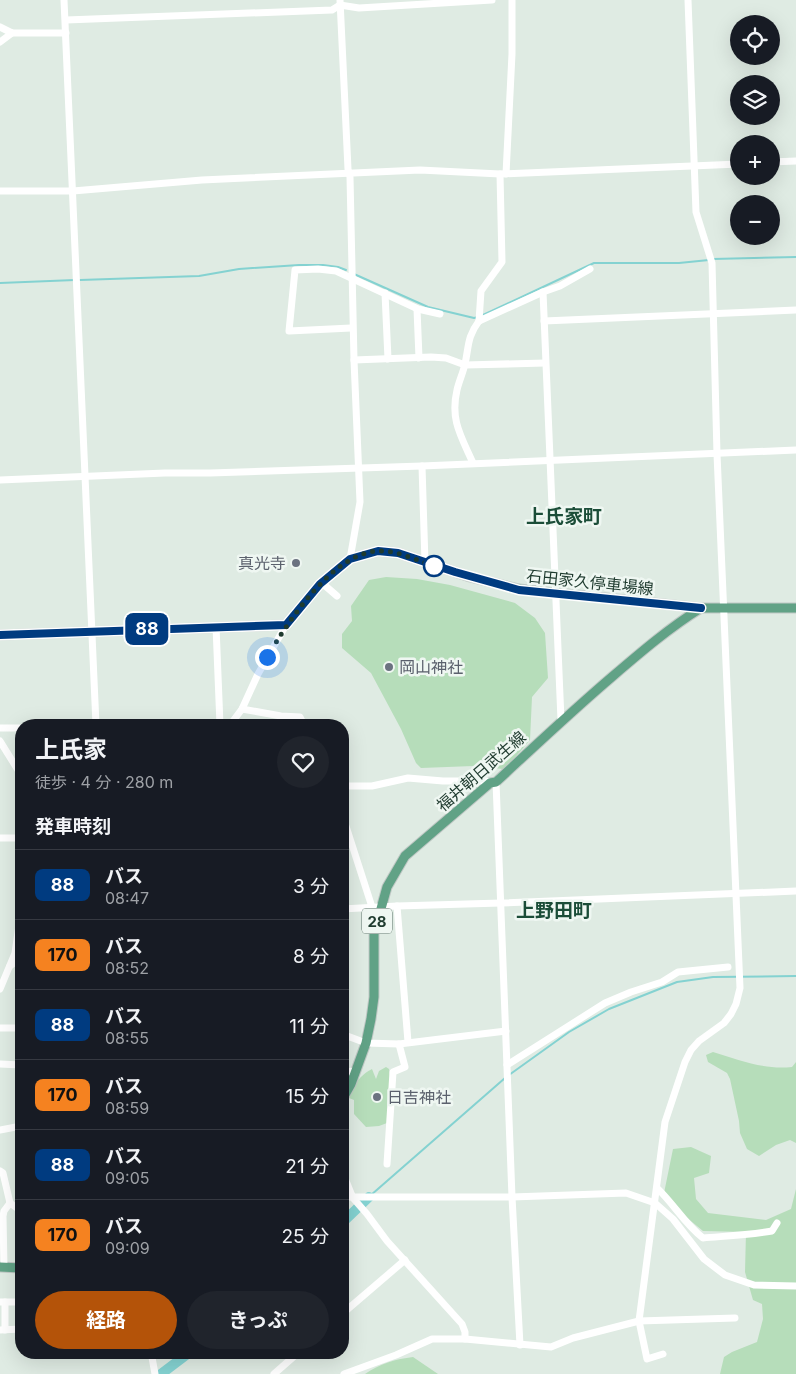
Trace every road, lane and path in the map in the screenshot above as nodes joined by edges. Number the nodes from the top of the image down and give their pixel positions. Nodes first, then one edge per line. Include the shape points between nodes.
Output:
1 (64, 0) edge
2 (492, 0) edge
3 (512, 0) edge
4 (688, 0) edge
5 (340, 2) edge
6 (66, 20) junction
7 (0, 27) edge
8 (12, 33) junction
9 (66, 33) junction
10 (0, 42) edge
11 (796, 161) edge
12 (780, 162) edge
13 (730, 164) edge
14 (694, 166) junction
15 (349, 173) junction
16 (503, 174) junction
17 (0, 191) edge
18 (73, 191) junction
19 (590, 269) dead end
20 (352, 278) junction
21 (543, 292) junction
22 (385, 293) junction
23 (417, 309) junction
24 (796, 310) edge
25 (440, 314) dead end
26 (712, 314) junction
27 (479, 318) junction
28 (544, 321) junction
29 (351, 328) dead end
30 (419, 358) junction
31 (388, 359) junction
32 (354, 360) junction
33 (545, 363) junction
34 (465, 365) junction
35 (796, 450) edge
36 (717, 454) junction
37 (550, 461) junction
38 (472, 463) junction
39 (422, 466) junction
40 (359, 468) junction
41 (84, 476) junction
42 (0, 480) edge
43 (350, 559) junction
44 (425, 563) junction
45 (322, 583) junction
46 (555, 594) junction
47 (337, 596) dead end
48 (701, 608) junction
49 (723, 608) junction
50 (796, 608) edge
51 (286, 625) junction
52 (216, 626) junction
53 (91, 631) junction
54 (0, 635) edge
55 (242, 709) junction
56 (96, 719) edge
57 (220, 719) edge
58 (234, 719) edge
59 (301, 719) edge
60 (561, 720) junction
61 (0, 728) edge
62 (15, 728) edge
63 (0, 741) edge
64 (15, 765) edge
65 (493, 782) junction
66 (349, 786) edge
67 (0, 838) edge
68 (15, 838) edge
69 (349, 846) edge
70 (796, 891) edge
71 (736, 894) junction
72 (501, 903) junction
73 (397, 906) junction
74 (376, 907) junction
75 (349, 909) edge
76 (15, 953) edge
77 (15, 962) edge
78 (9, 966) junction
79 (728, 967) dead end
80 (0, 989) edge
81 (0, 1028) edge
82 (15, 1028) edge
83 (506, 1031) junction
84 (349, 1037) edge
85 (408, 1042) junction
86 (366, 1043) junction
87 (399, 1044) junction
88 (0, 1064) edge
89 (15, 1065) edge
90 (507, 1068) junction
91 (349, 1071) edge
92 (355, 1071) junction
93 (349, 1084) edge
94 (15, 1127) edge
95 (0, 1130) edge
96 (387, 1164) dead end
97 (0, 1171) edge
98 (349, 1188) edge
99 (657, 1188) junction
100 (512, 1197) junction
101 (349, 1198) edge
102 (353, 1198) junction
103 (10, 1203) junction
104 (655, 1203) junction
105 (15, 1207) edge
106 (777, 1222) dead end
107 (405, 1260) junction
108 (2, 1267) edge
109 (15, 1268) edge
110 (796, 1286) edge
111 (3, 1302) edge
112 (349, 1308) edge
113 (735, 1318) dead end
114 (639, 1321) junction
115 (3, 1330) edge
116 (465, 1339) junction
117 (520, 1345) junction
118 (663, 1354) dead end
119 (152, 1359) edge
120 (291, 1359) edge
121 (155, 1372) edge
122 (274, 1374) edge
123 (344, 1374) edge

1 - 6 street
2 - 5 street via 359,8
3 - 16 street via 512,54
4 - 14 street
5 - 6 street via 332,10
5 - 15 street
6 - 9 street
7 - 8 street
8 - 9 street
8 - 10 street
9 - 18 street
11 - 12 street
13 - 14 street
14 - 16 street
14 - 26 street via 696,212 711,260
15 - 16 street via 420,170
15 - 18 street via 202,180
15 - 20 street
16 - 27 street via 502,262 481,290
17 - 18 street
18 - 41 street
19 - 21 street
20 - 22 street
20 - 29 street via 336,271 295,270 289,331
20 - 32 street
21 - 27 street
21 - 28 street
22 - 23 street
22 - 31 street
23 - 25 street
23 - 30 street
24 - 26 street
26 - 28 street
26 - 36 street
27 - 34 street via 468,342
28 - 33 street
30 - 31 street
30 - 34 street via 446,358
31 - 32 street
32 - 40 street
33 - 34 street
33 - 37 street
34 - 38 street via 454,411
35 - 36 street
36 - 37 street
36 - 49 street
37 - 38 street
37 - 46 street
38 - 39 street
39 - 40 street
39 - 44 street
40 - 41 street
40 - 43 street via 360,502
41 - 42 street
41 - 53 street
43 - 44 main road, 石田家久停車場線 via 378,551 398,553
43 - 45 main road, 石田家久停車場線
44 - 46 main road, 石田家久停車場線 via 519,590
45 - 47 street
45 - 51 main road, 石田家久停車場線
46 - 48 main road, 石田家久停車場線
46 - 60 street
48 - 49 main road
48 - 60 main road, 福井朝日武生線 / 28 via 678,622
49 - 50 main road
49 - 71 street
51 - 52 main road
51 - 55 street
52 - 53 main road
52 - 57 street
53 - 54 main road
53 - 56 street
55 - 58 street
55 - 59 street
60 - 65 main road, 福井朝日武生線 / 28
61 - 62 street
63 - 64 street
65 - 66 street via 408,778 372,786
65 - 72 street
65 - 74 main road, 福井朝日武生線 / 28 via 405,856
67 - 68 street
69 - 74 street
70 - 71 street
71 - 72 street
71 - 99 street via 740,976 736,1004 724,1023 699,1041 685,1062 666,1122
72 - 73 street
72 - 83 street
73 - 74 street
73 - 85 street
74 - 75 street
74 - 86 main road, 福井朝日武生線 / 28 via 374,997
76 - 78 street
77 - 78 street
78 - 80 street
79 - 90 street via 678,972 662,982 604,1003
81 - 82 street
83 - 85 street
83 - 90 street
84 - 86 street
85 - 87 street
86 - 87 street
86 - 92 main road, 福井朝日武生線 / 28
87 - 96 street via 405,1067 393,1072
88 - 89 street
90 - 100 street
91 - 92 street
92 - 93 main road, 福井朝日武生線 / 28
94 - 95 street
97 - 103 street via 4,1173
98 - 102 street
99 - 104 street
99 - 106 street via 703,1238 772,1231
100 - 102 street
100 - 104 street via 619,1193
100 - 117 street
101 - 102 street
102 - 107 street
103 - 105 street
103 - 108 street via 3,1216
104 - 110 street via 704,1258 725,1275 754,1285
104 - 114 street
107 - 112 street
107 - 116 street via 462,1324
108 - 109 main road
111 - 115 street
113 - 114 street
114 - 117 street via 551,1347
114 - 118 street via 648,1359
116 - 117 street
116 - 123 street via 432,1339
119 - 121 street
120 - 122 street

